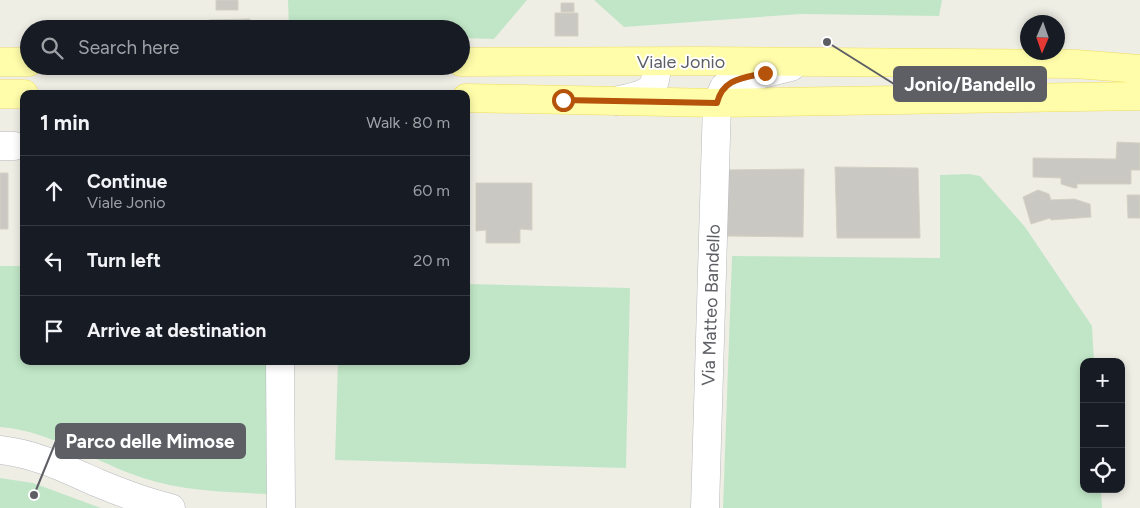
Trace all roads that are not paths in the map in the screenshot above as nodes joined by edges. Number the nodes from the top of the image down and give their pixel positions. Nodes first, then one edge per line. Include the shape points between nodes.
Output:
1 (0, 62) edge
2 (20, 62) edge
3 (470, 62) edge
4 (656, 62) junction
5 (814, 62) junction
6 (1140, 68) edge
7 (0, 94) edge
8 (20, 94) edge
9 (1136, 96) edge
10 (470, 98) edge
11 (614, 101) junction
12 (717, 103) junction
13 (280, 365) edge
14 (0, 450) edge
15 (171, 508) edge
16 (281, 508) edge
17 (705, 508) edge

1 - 2 main road
3 - 4 main road, Viale Jonio
4 - 5 main road, Viale Jonio
4 - 11 street via 657,78 652,87 642,94
5 - 6 main road, Viale Jonio via 1076,64
5 - 12 street via 734,81 724,87
7 - 8 main road
9 - 12 main road
10 - 11 main road
11 - 12 main road
12 - 17 street, Via Matteo Bandello
13 - 16 street
14 - 15 street via 43,459

